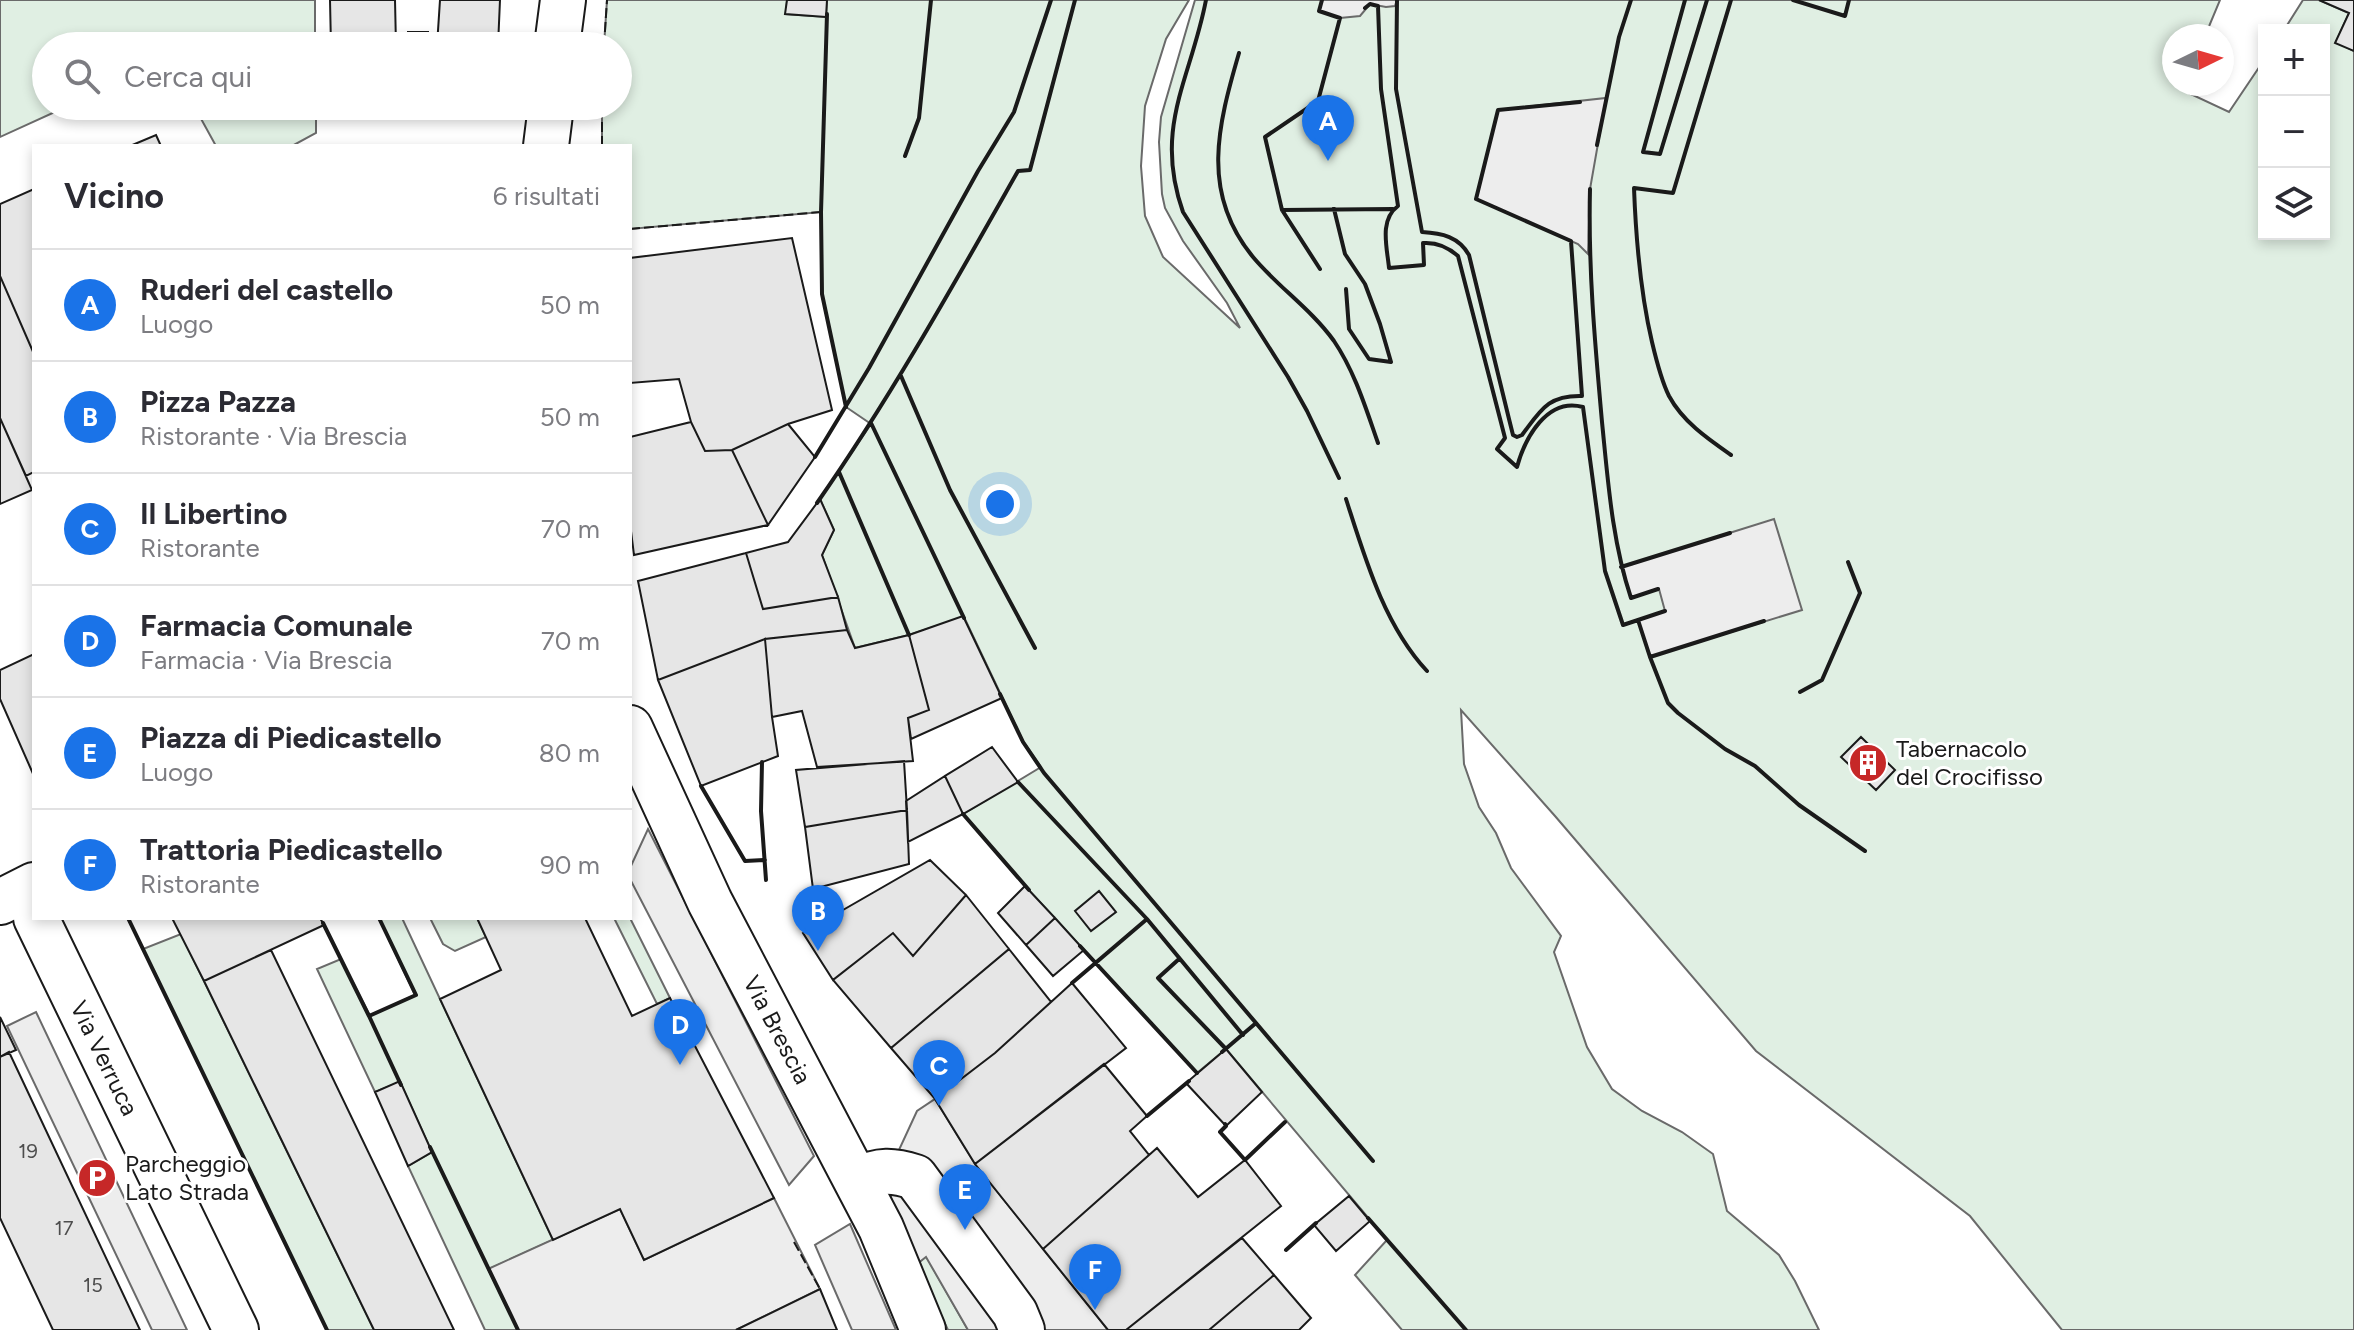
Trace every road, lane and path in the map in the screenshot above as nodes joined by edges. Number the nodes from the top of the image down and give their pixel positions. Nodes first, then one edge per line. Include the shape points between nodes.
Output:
1 (563, 0) edge
2 (559, 32) edge
3 (549, 120) edge
4 (546, 144) edge
5 (632, 732) edge
6 (34, 920) edge
7 (858, 1180) junction
8 (236, 1330) edge
9 (923, 1330) edge
10 (1022, 1330) edge

1 - 2 street
3 - 4 street
5 - 7 street, Via Brescia via 710,902
6 - 8 street, Via Verruca
7 - 9 street, Via Brescia
7 - 10 street via 894,1170 915,1177 1015,1313

